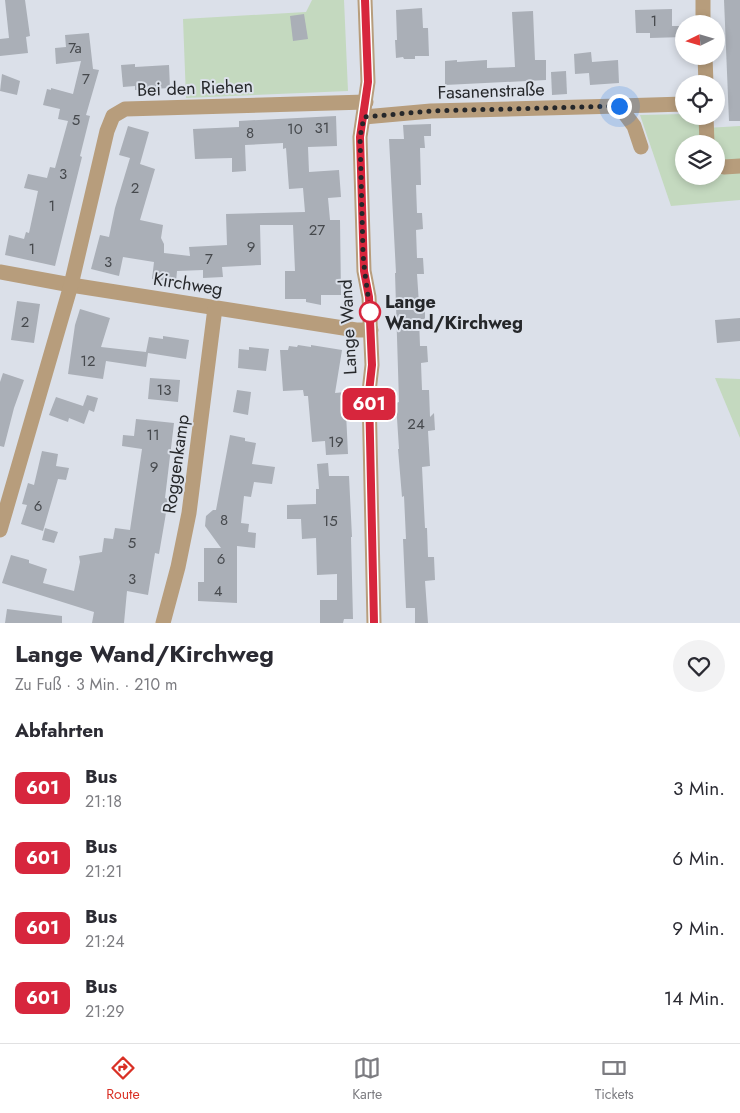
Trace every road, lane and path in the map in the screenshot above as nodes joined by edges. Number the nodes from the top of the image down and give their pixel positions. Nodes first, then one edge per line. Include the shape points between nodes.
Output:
1 (365, 0) edge
2 (702, 0) edge
3 (703, 15) edge
4 (675, 104) edge
5 (619, 106) junction
6 (365, 109) junction
7 (641, 147) dead end
8 (740, 166) edge
9 (725, 167) edge
10 (0, 272) edge
11 (71, 285) junction
12 (215, 308) junction
13 (371, 330) junction
14 (0, 530) edge
15 (163, 623) edge
16 (374, 623) edge

1 - 6 street, Lange Wand via 368,82
2 - 3 street
4 - 5 street, Fasanenstraße
5 - 6 street, Fasanenstraße via 431,111
5 - 7 street via 634,126
6 - 11 street, Bei den Riehen via 134,108 113,116 104,140
6 - 13 street, Lange Wand via 360,137 363,261
8 - 9 street
10 - 11 street, Kirchweg
11 - 12 street, Kirchweg
11 - 14 street
12 - 13 street, Kirchweg
12 - 15 street, Roggenkamp via 189,512
13 - 16 street, Lange Wand via 369,392

